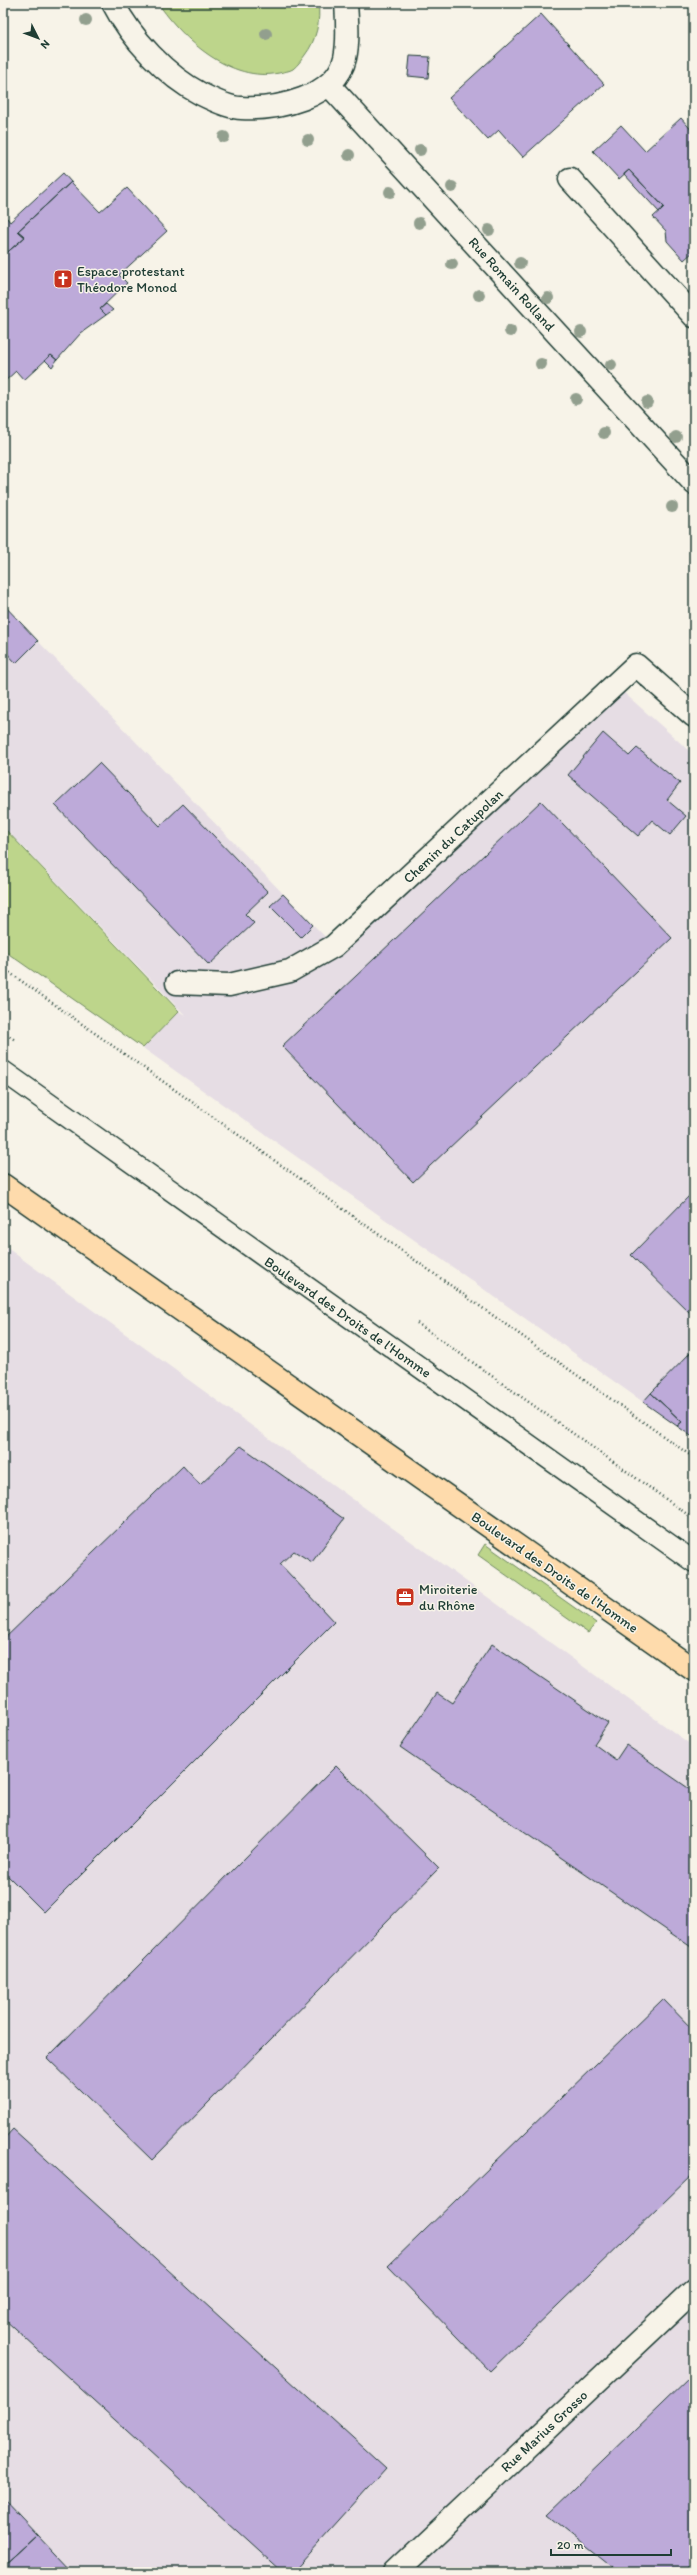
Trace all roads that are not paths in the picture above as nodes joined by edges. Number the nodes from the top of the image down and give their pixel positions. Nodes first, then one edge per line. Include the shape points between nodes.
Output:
1 (114, 3) edge
2 (346, 3) edge
3 (329, 85) junction
4 (570, 179) dead end
5 (694, 316) edge
6 (694, 483) edge
7 (694, 716) edge
8 (177, 983) dead end
9 (3, 1071) edge
10 (3, 1185) edge
11 (694, 1562) edge
12 (694, 1670) edge
13 (694, 2290) edge
14 (395, 2572) edge

1 - 3 street via 120,15 175,78 201,94 240,108 294,104
2 - 3 street via 345,59
3 - 6 street, Rue Romain Rolland
4 - 5 street
7 - 8 street, Chemin du Catupolan via 636,665 334,946 282,973 229,985
9 - 11 lane, Boulevard des Droits de l'Homme
10 - 12 main road, Boulevard des Droits de l'Homme
13 - 14 street, Rue Marius Grosso

